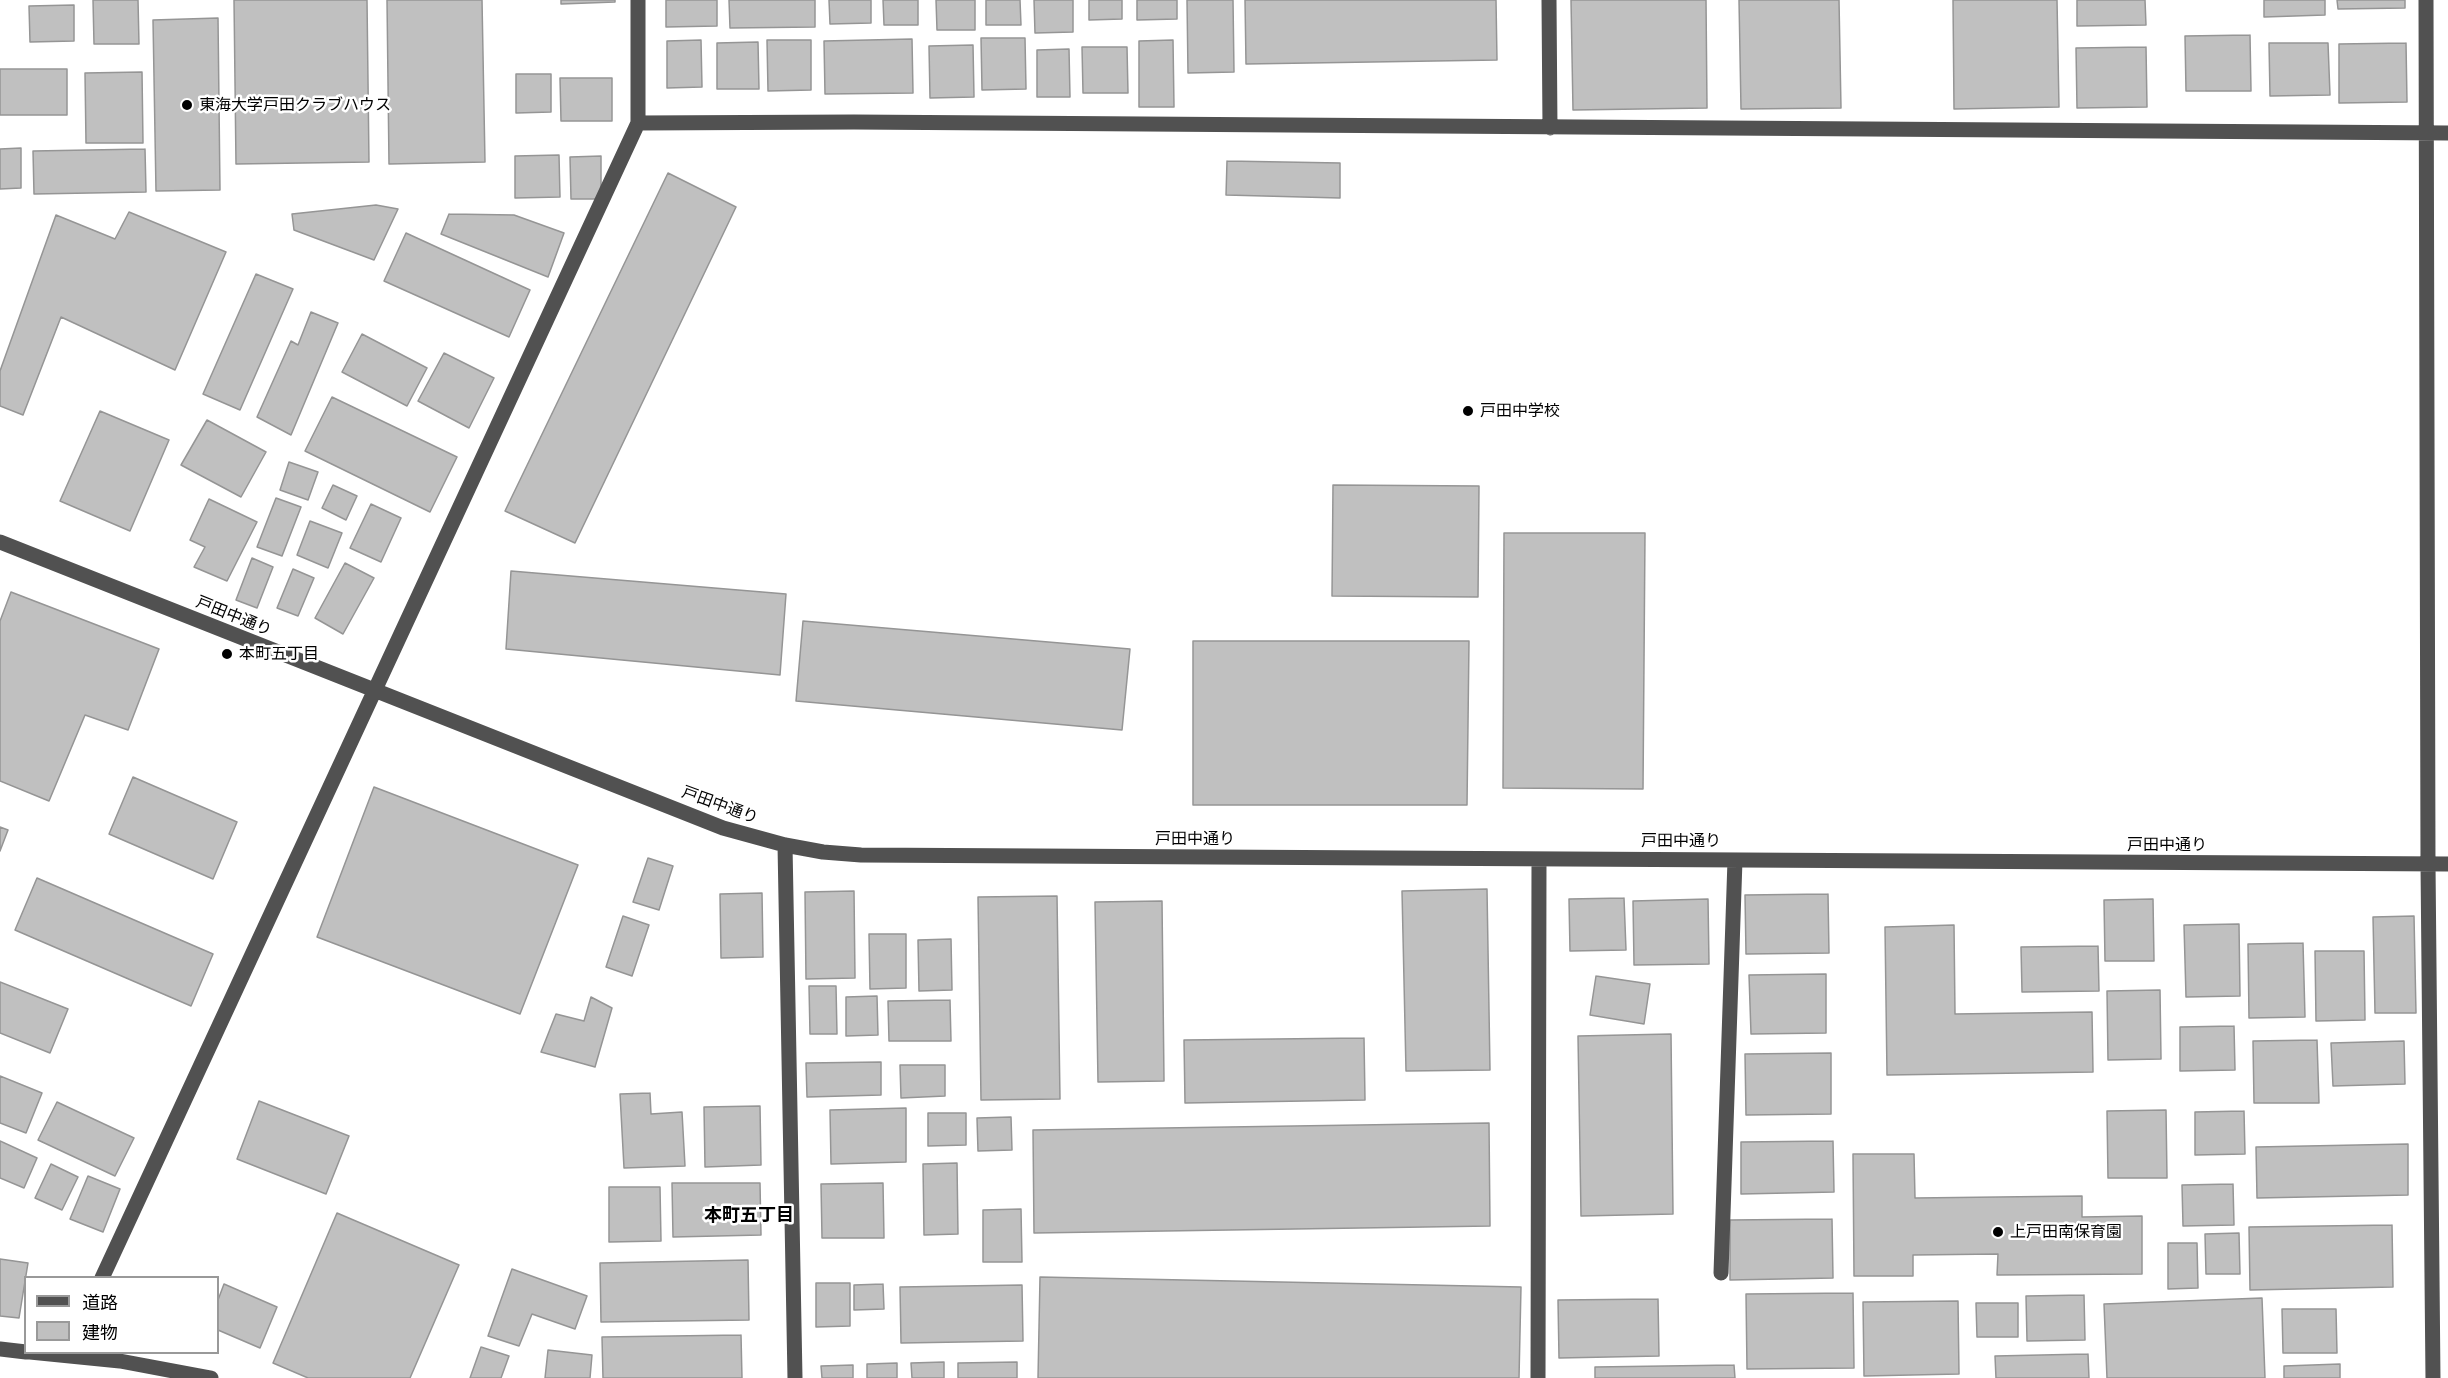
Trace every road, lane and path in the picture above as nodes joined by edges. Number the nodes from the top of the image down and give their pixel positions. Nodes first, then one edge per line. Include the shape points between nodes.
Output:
1 (638, 0) edge
2 (1549, 0) edge
3 (2426, 0) edge
4 (638, 123) junction
5 (1550, 128) junction
6 (2427, 133) junction
7 (2448, 133) edge
8 (0, 542) edge
9 (374, 690) junction
10 (785, 845) junction
11 (1539, 859) junction
12 (1735, 860) junction
13 (2428, 864) junction
14 (2448, 864) edge
15 (1721, 1273) dead end
16 (103, 1276) edge
17 (0, 1349) edge
18 (24, 1352) edge
19 (66, 1354) edge
20 (211, 1378) edge
21 (795, 1378) edge
22 (1538, 1378) edge
23 (2433, 1378) edge

1 - 4 street
2 - 5 street
3 - 6 street
4 - 5 street
4 - 9 street
5 - 6 street
6 - 7 street
6 - 13 street
8 - 9 street, 戸田中通り
9 - 10 street, 戸田中通り via 723,828
9 - 16 street
10 - 11 street, 戸田中通り via 861,855
10 - 21 street
11 - 12 street, 戸田中通り
11 - 22 street
12 - 13 street, 戸田中通り
12 - 15 street
13 - 14 street, 戸田中通り
13 - 23 street
17 - 18 street
19 - 20 street

